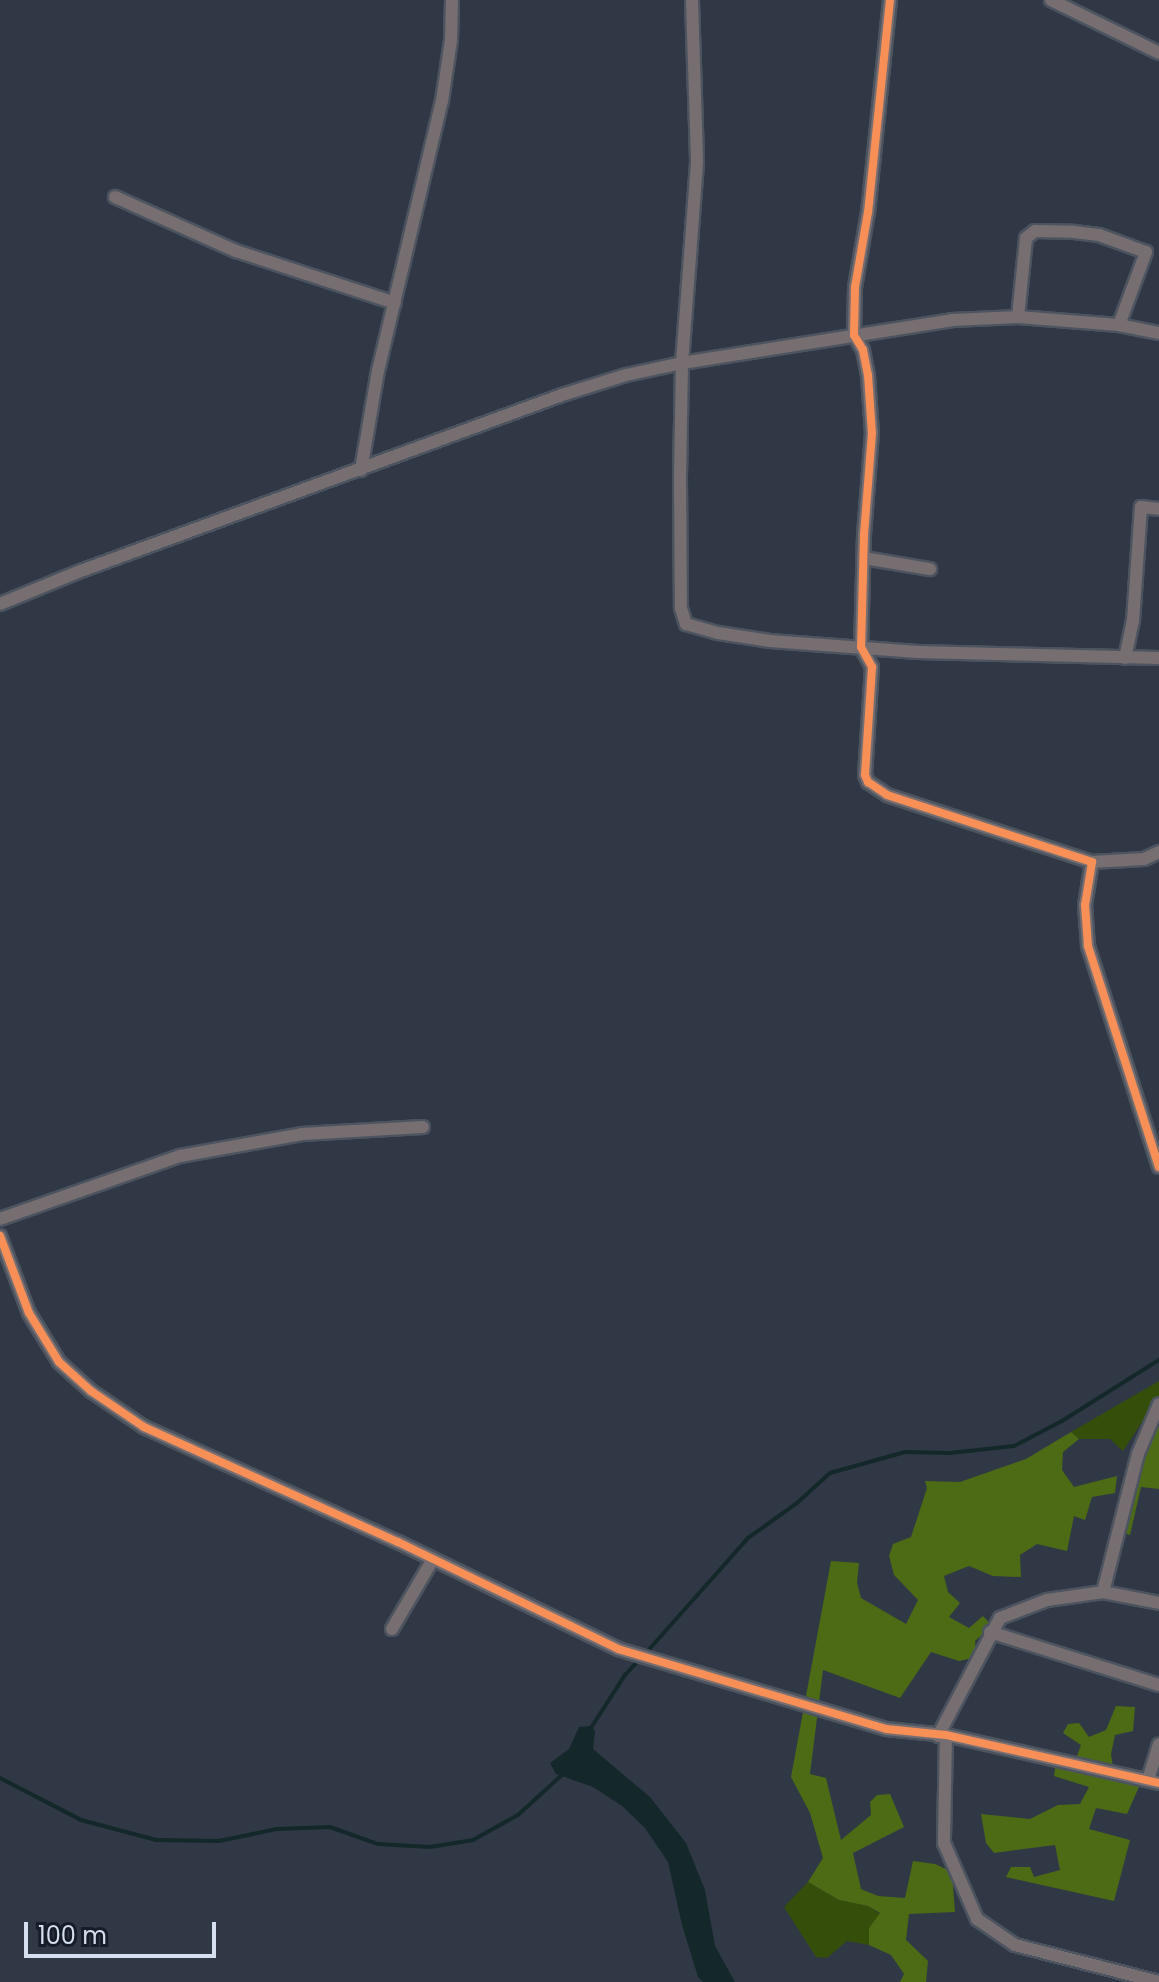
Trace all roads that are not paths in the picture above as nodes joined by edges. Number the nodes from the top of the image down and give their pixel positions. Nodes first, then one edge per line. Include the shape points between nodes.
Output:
1 (452, 0) edge
2 (692, 0) edge
3 (890, 0) edge
4 (1051, 0) edge
5 (1159, 53) edge
6 (115, 197) dead end
7 (395, 303) junction
8 (1018, 317) junction
9 (1119, 325) junction
10 (1159, 333) edge
11 (854, 335) junction
12 (682, 363) junction
13 (361, 470) junction
14 (1159, 509) edge
15 (864, 558) junction
16 (930, 569) dead end
17 (0, 604) edge
18 (861, 647) junction
19 (1125, 658) junction
20 (1159, 658) edge
21 (1159, 852) edge
22 (1092, 862) junction
23 (423, 1127) dead end
24 (1159, 1167) edge
25 (0, 1219) edge
26 (0, 1236) edge
27 (1159, 1404) edge
28 (433, 1559) junction
29 (1103, 1592) junction
30 (1159, 1603) edge
31 (392, 1629) dead end
32 (990, 1632) junction
33 (1159, 1685) edge
34 (942, 1735) junction
35 (1159, 1745) edge
36 (1154, 1781) edge
37 (1159, 1982) edge

1 - 7 street via 442,101
2 - 12 street via 697,163
3 - 11 street
4 - 5 street
6 - 7 street via 236,251
7 - 13 street
8 - 9 street
8 - 9 street via 1026,238 1035,231 1074,232 1146,252
8 - 11 street via 952,320
9 - 10 street
11 - 12 street
11 - 15 street via 868,375 872,433
12 - 13 street via 562,395
12 - 18 street via 681,608 686,624 770,641
13 - 17 street
14 - 19 street via 1141,507 1133,621
15 - 16 street
15 - 18 street
18 - 19 street
18 - 22 street via 872,663 868,782 887,795
19 - 20 street
21 - 22 street via 1144,859
22 - 24 street via 1085,905 1088,946
23 - 25 street via 302,1134 180,1156
26 - 28 street via 46,1344 70,1375 91,1391 144,1427
27 - 29 street via 1138,1454
28 - 31 street
28 - 34 street via 618,1649 886,1729
29 - 30 street
29 - 32 street via 1009,1612
32 - 33 street
32 - 34 street
34 - 36 street
34 - 37 street via 944,1843 977,1919 1015,1945
35 - 36 street

